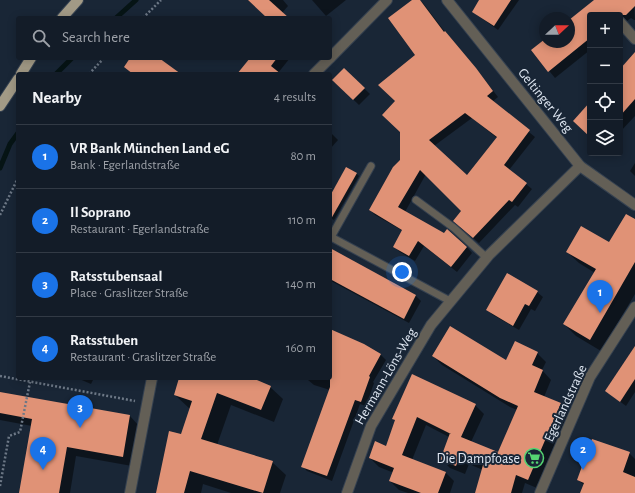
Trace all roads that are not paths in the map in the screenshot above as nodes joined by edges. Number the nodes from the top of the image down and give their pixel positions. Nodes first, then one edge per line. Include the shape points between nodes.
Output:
1 (78, 0) edge
2 (387, 0) edge
3 (447, 0) edge
4 (64, 16) edge
5 (623, 25) edge
6 (635, 39) edge
7 (332, 56) edge
8 (31, 60) edge
9 (328, 60) edge
10 (22, 72) edge
11 (316, 72) edge
12 (16, 82) edge
13 (0, 106) edge
14 (371, 166) dead end
15 (580, 166) junction
16 (416, 200) dead end
17 (635, 205) edge
18 (332, 235) edge
19 (332, 238) edge
20 (487, 258) junction
21 (450, 301) junction
22 (634, 309) edge
23 (152, 380) edge
24 (130, 493) edge
25 (347, 493) edge
26 (540, 493) edge

1 - 4 main road
2 - 7 street
3 - 15 street, Geltinger Weg
5 - 6 street
8 - 10 main road
9 - 11 street
12 - 13 main road
14 - 18 lane
15 - 17 street, Geltinger Weg
15 - 20 street, Hermann-Löns-Weg
16 - 20 lane via 454,228
19 - 21 lane
20 - 21 street, Hermann-Löns-Weg
21 - 25 street, Hermann-Löns-Weg via 431,325 371,426
22 - 26 street, Egerlandstraße via 590,377
23 - 24 street

